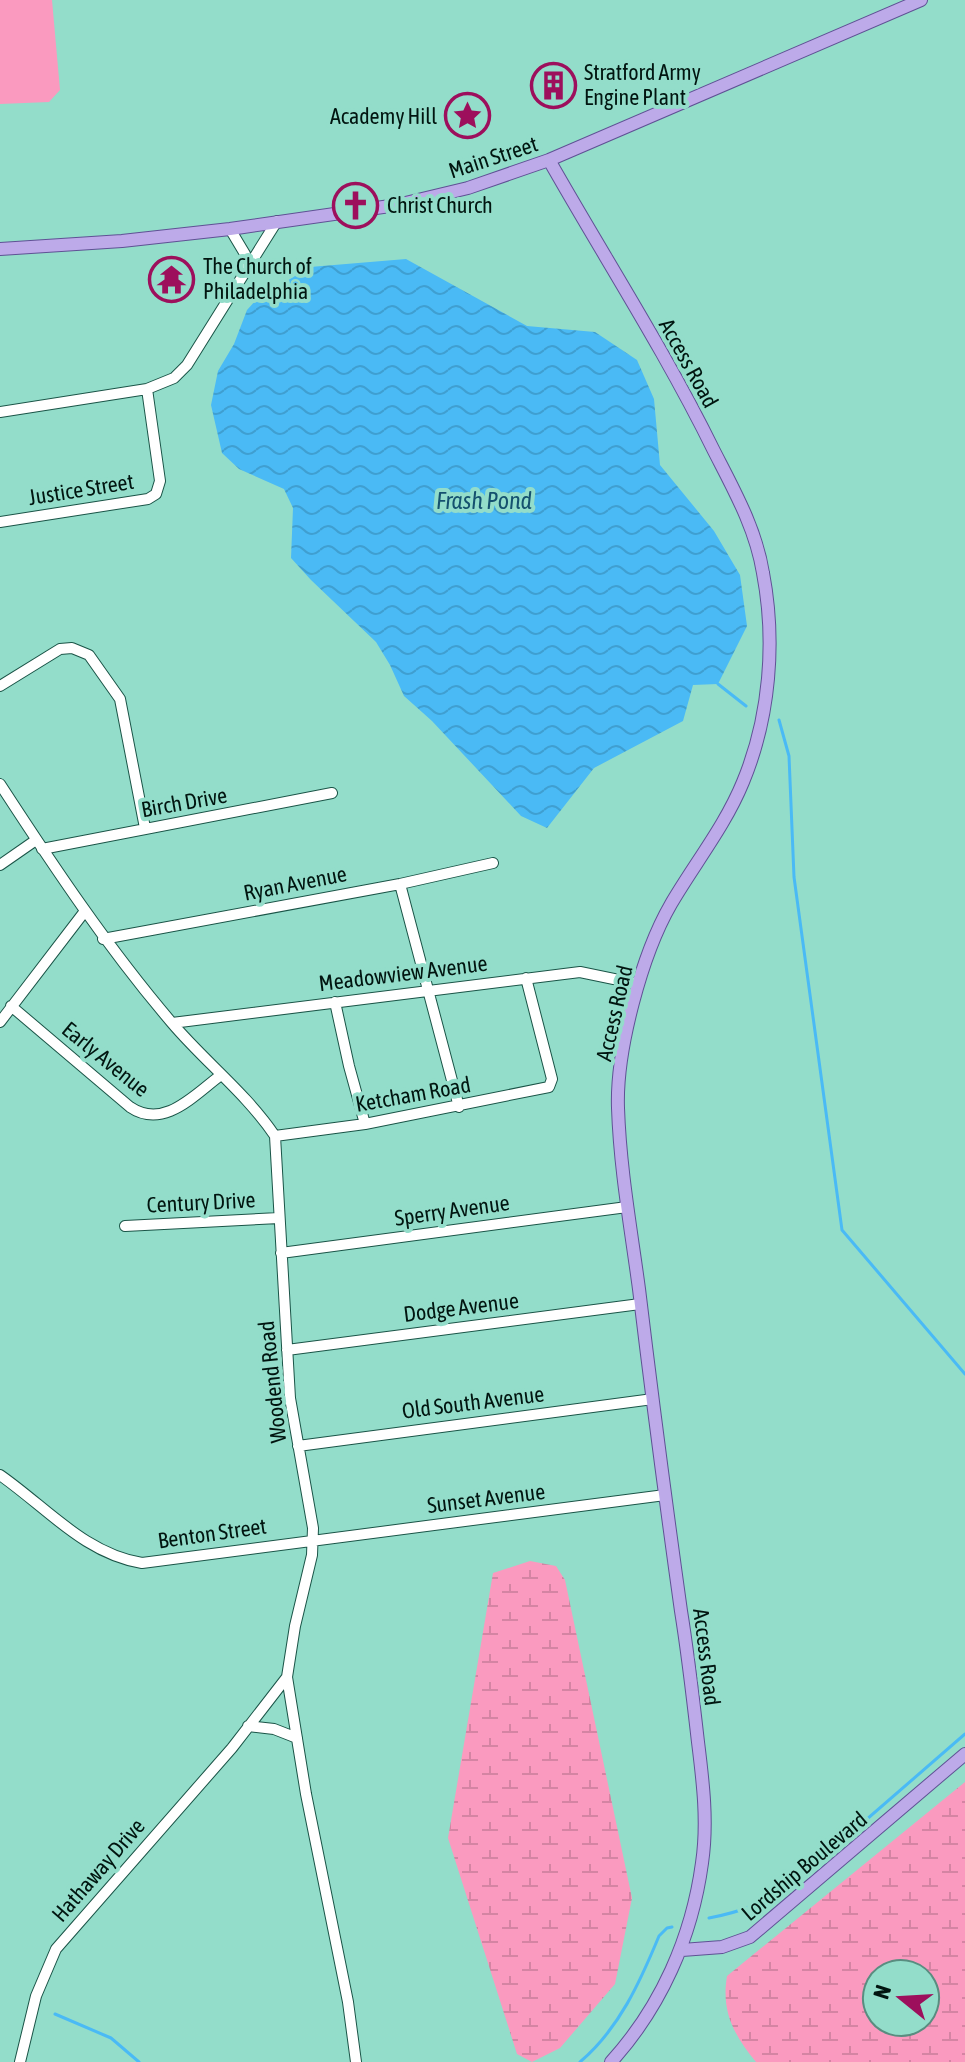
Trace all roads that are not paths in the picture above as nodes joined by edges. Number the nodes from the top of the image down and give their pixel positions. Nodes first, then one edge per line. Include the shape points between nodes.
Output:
1 (921, 0) edge
2 (549, 160) junction
3 (277, 221) junction
4 (230, 229) junction
5 (0, 249) edge
6 (244, 273) junction
7 (147, 389) junction
8 (0, 412) edge
9 (0, 522) edge
10 (0, 686) edge
11 (0, 784) edge
12 (332, 793) dead end
13 (145, 828) junction
14 (39, 844) junction
15 (493, 863) dead end
16 (0, 865) edge
17 (400, 884) junction
18 (85, 911) junction
19 (103, 939) junction
20 (526, 978) junction
21 (638, 984) junction
22 (429, 991) junction
23 (335, 1002) junction
24 (11, 1006) junction
25 (0, 1022) edge
26 (172, 1023) junction
27 (221, 1075) junction
28 (459, 1107) junction
29 (365, 1124) junction
30 (275, 1136) junction
31 (627, 1207) junction
32 (279, 1218) junction
33 (125, 1226) dead end
34 (281, 1253) junction
35 (640, 1304) junction
36 (287, 1350) junction
37 (653, 1399) junction
38 (298, 1446) junction
39 (0, 1475) edge
40 (665, 1495) junction
41 (313, 1540) junction
42 (287, 1677) junction
43 (248, 1726) junction
44 (297, 1738) junction
45 (965, 1754) edge
46 (682, 1950) junction
47 (20, 2062) edge
48 (356, 2062) edge
49 (611, 2062) edge

1 - 2 main road, Main Street
2 - 3 main road, Main Street via 397,205
2 - 21 main road, Access Road via 700,421 746,514 763,570 769,673 751,761 725,818 669,907
3 - 4 main road, Main Street
3 - 6 street
4 - 5 main road, Main Street
4 - 6 street via 245,254
6 - 7 street via 180,374
7 - 8 street
7 - 9 street, Justice Street via 160,481 156,494
10 - 13 street via 60,649 89,655 120,699
11 - 14 street
12 - 13 street, Birch Drive
13 - 14 street, Birch Drive
14 - 16 street
14 - 18 street
15 - 17 street, Ryan Avenue
17 - 19 street, Ryan Avenue
17 - 22 street
18 - 19 street
18 - 24 street
19 - 26 street
20 - 21 street, Meadowview Avenue via 580,972
20 - 22 street, Meadowview Avenue
20 - 28 street, Ketcham Road via 551,1083 545,1089
21 - 31 main road, Access Road via 623,1043 618,1104
22 - 23 street, Meadowview Avenue
22 - 28 street
23 - 26 street, Meadowview Avenue
23 - 29 street
24 - 25 street
24 - 27 street, Early Avenue via 144,1115 166,1114
26 - 27 street
27 - 30 street
28 - 29 street, Ketcham Road
29 - 30 street, Ketcham Road
30 - 32 street, Woodend Road
31 - 34 street, Sperry Avenue
31 - 35 main road, Access Road
32 - 33 street, Century Drive
32 - 34 street, Woodend Road
34 - 36 street, Woodend Road
35 - 36 street, Dodge Avenue
35 - 37 main road, Access Road
36 - 38 street, Woodend Road
37 - 38 street, Old South Avenue
37 - 40 main road, Access Road
38 - 41 street, Woodend Road
39 - 41 street, Benton Street via 87,1541 126,1560 160,1562
40 - 41 street, Sunset Avenue
40 - 46 main road, Access Road via 704,1801 703,1858
41 - 42 street, Woodend Road
42 - 43 street, Hathaway Drive
42 - 44 street, Woodend Road
43 - 44 street
43 - 47 street, Hathaway Drive via 56,1949 36,1996
44 - 48 street, Woodend Road
45 - 46 main road, Lordship Boulevard via 750,1937 722,1947
46 - 49 main road via 647,2015

